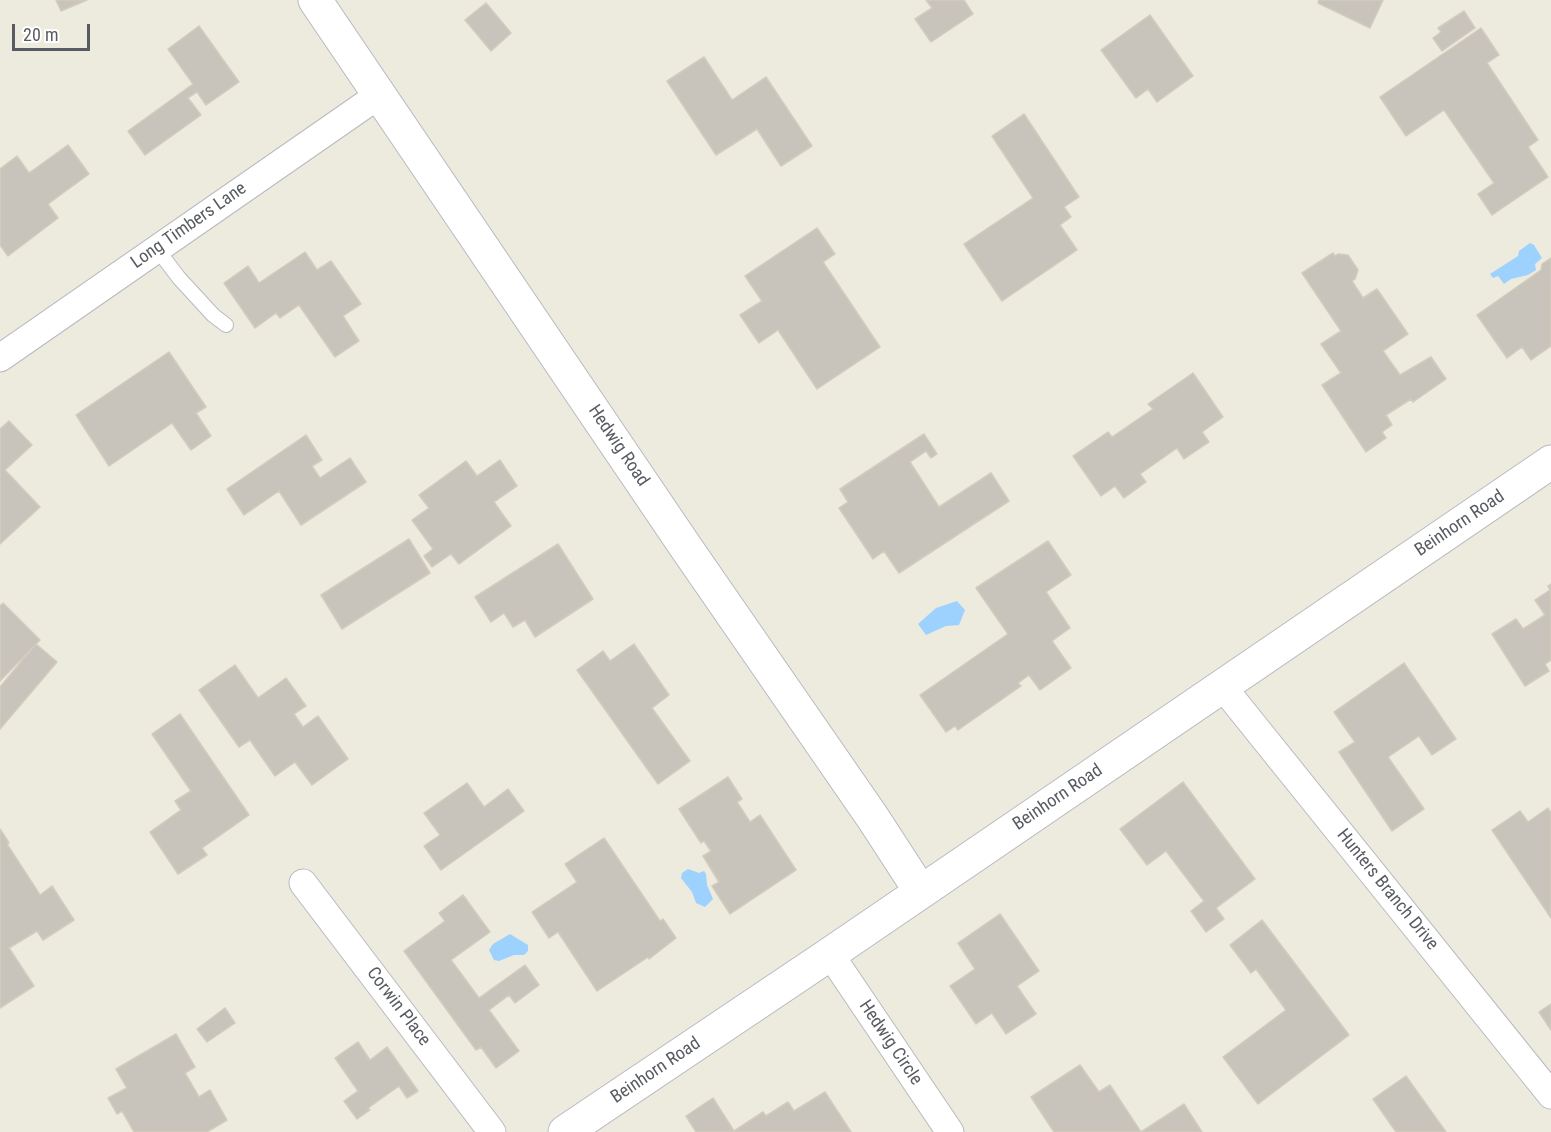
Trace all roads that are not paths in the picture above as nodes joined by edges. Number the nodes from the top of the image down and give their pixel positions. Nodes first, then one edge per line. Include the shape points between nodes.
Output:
1 (315, 0) edge
2 (379, 95) junction
3 (157, 249) junction
4 (226, 325) dead end
5 (0, 358) edge
6 (1551, 462) edge
7 (1222, 686) junction
8 (303, 883) dead end
9 (921, 892) junction
10 (830, 954) junction
11 (1551, 1095) edge
12 (492, 1132) edge
13 (565, 1132) edge
14 (950, 1132) edge

1 - 2 street, Hedwig Road
2 - 3 street, Long Timbers Lane
2 - 9 street, Hedwig Road
3 - 4 lane via 206,308
3 - 5 street, Long Timbers Lane
6 - 7 street, Beinhorn Road
7 - 9 street, Beinhorn Road
7 - 11 street, Hunters Branch Drive
8 - 12 street, Corwin Place
9 - 10 street, Beinhorn Road
10 - 13 street, Beinhorn Road
10 - 14 street, Hedwig Circle

